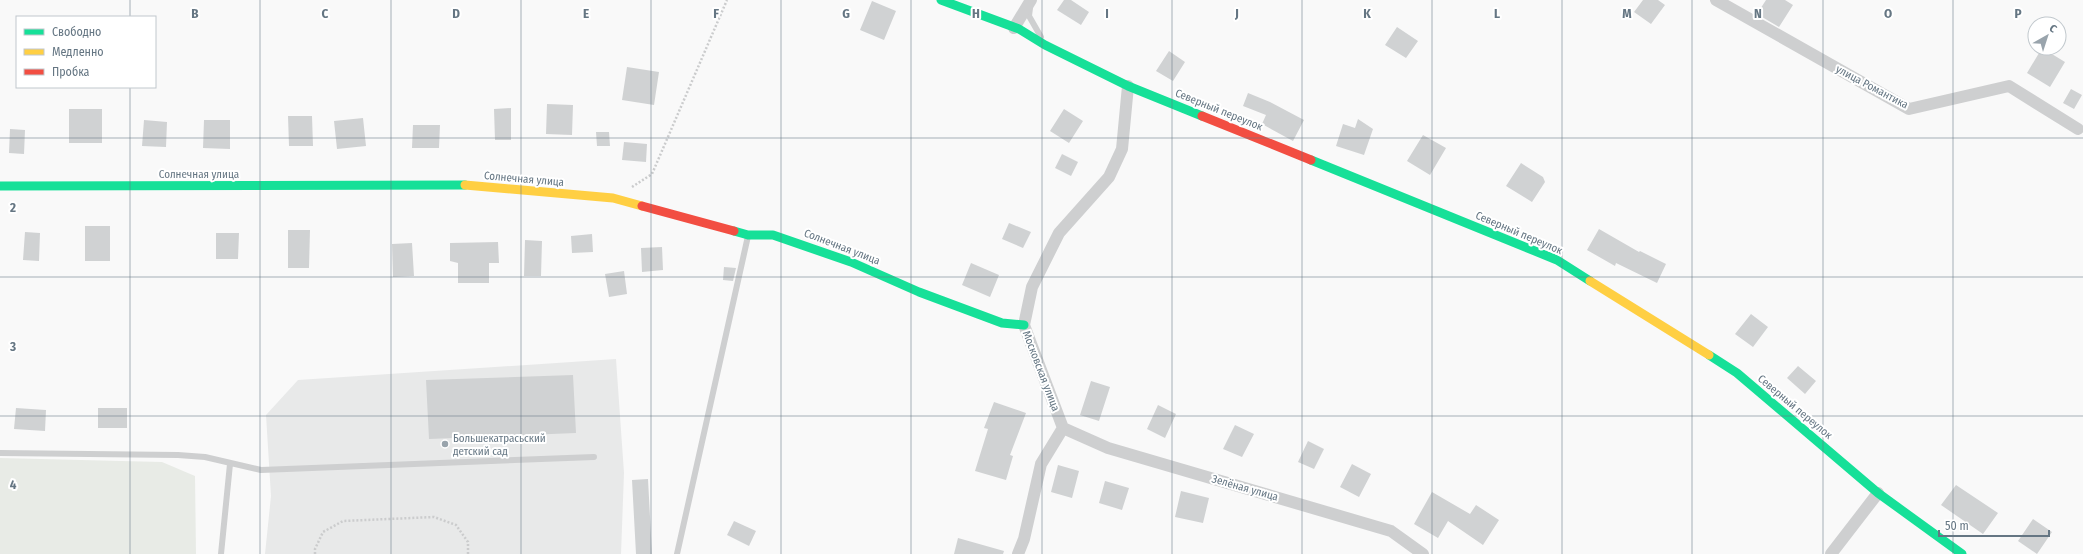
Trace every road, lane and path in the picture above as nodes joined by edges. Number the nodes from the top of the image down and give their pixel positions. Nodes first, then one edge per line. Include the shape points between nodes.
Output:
1 (727, 0) edge
2 (941, 0) edge
3 (1716, 0) edge
4 (1031, 1) edge
5 (1014, 28) junction
6 (1045, 45) junction
7 (1128, 86) junction
8 (2078, 129) dead end
9 (0, 186) edge
10 (613, 198) junction
11 (748, 235) junction
12 (1024, 325) junction
13 (1063, 428) junction
14 (0, 453) edge
15 (594, 457) dead end
16 (230, 464) junction
17 (1878, 494) junction
18 (221, 554) edge
19 (315, 554) edge
20 (468, 554) edge
21 (677, 554) edge
22 (1018, 554) edge
23 (1423, 554) edge
24 (1831, 554) edge
25 (1962, 554) edge

1 - 10 path via 652,174
2 - 5 street, Северный переулок
3 - 8 street, улица Романтика via 1909,109 2009,86
4 - 5 street
4 - 6 lane via 1029,16
5 - 6 street, Северный переулок
6 - 7 street, Северный переулок
7 - 12 street, Московская улица via 1122,149 1109,177 1059,234 1032,288
7 - 17 street, Северный переулок via 1557,260 1737,373
9 - 10 street, Солнечная улица via 460,185
10 - 11 street, Солнечная улица
11 - 12 street, Солнечная улица via 773,235 851,262 919,292 1002,322
11 - 21 lane
12 - 13 street, Московская улица
13 - 22 street via 1041,464 1024,540
13 - 23 street, Зелёная улица via 1108,448 1391,531
14 - 16 lane via 178,455 205,457
15 - 16 lane via 308,470 261,470
16 - 18 lane
17 - 24 street
17 - 25 street, Северный переулок
19 - 20 path via 323,532 343,521 434,517 456,525 468,542

